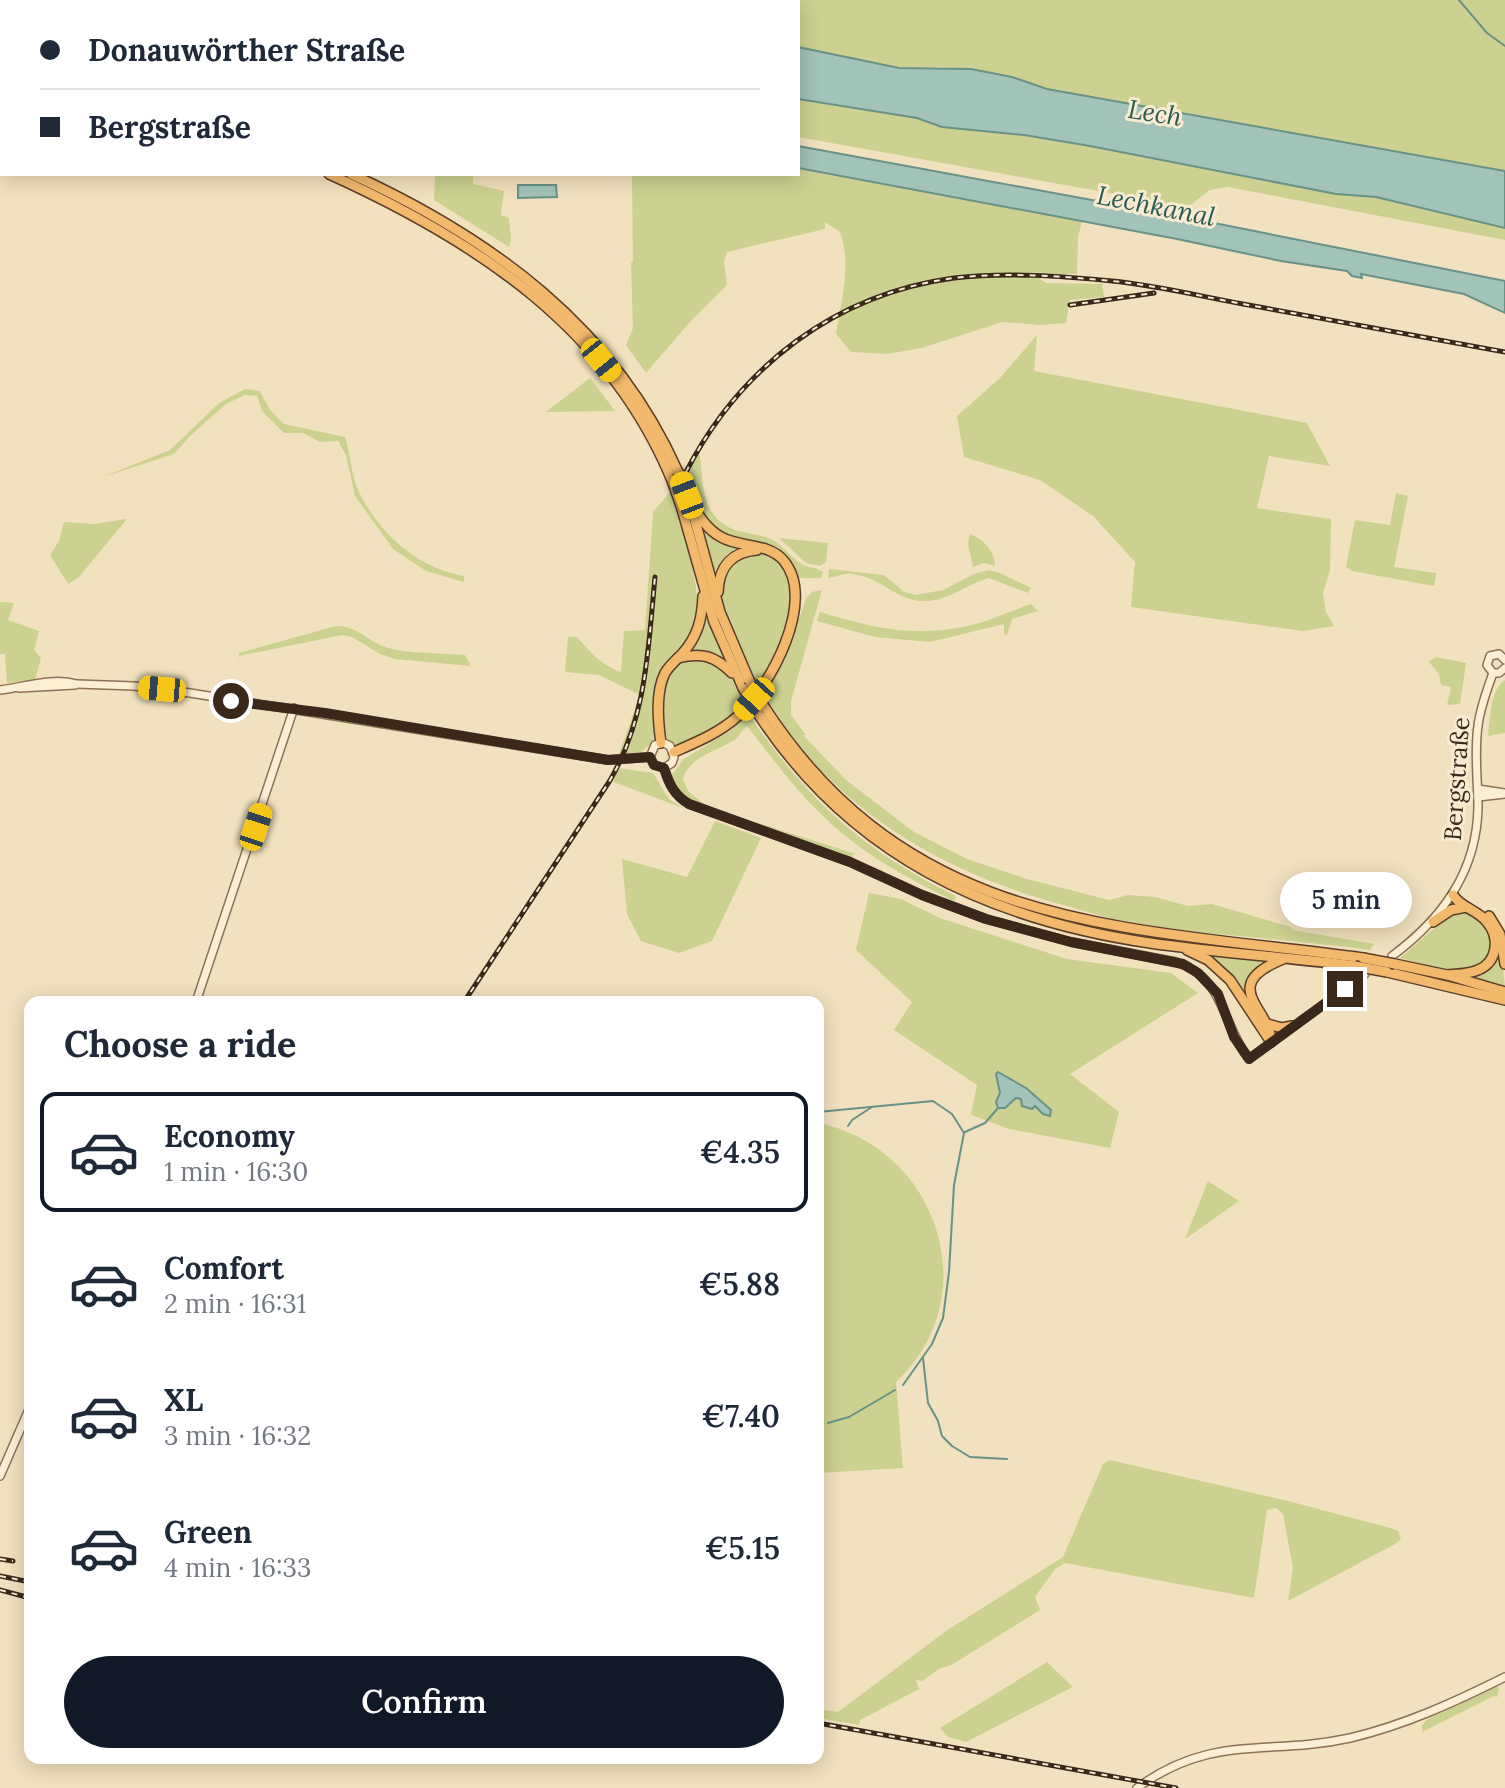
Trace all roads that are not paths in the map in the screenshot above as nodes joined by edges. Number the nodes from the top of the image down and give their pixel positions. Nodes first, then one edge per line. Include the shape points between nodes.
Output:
1 (333, 176) edge
2 (355, 176) edge
3 (597, 349) junction
4 (614, 370) junction
5 (686, 501) junction
6 (765, 550) junction
7 (703, 584) junction
8 (717, 603) junction
9 (678, 658) junction
10 (1505, 660) edge
11 (1505, 668) edge
12 (1493, 673) junction
13 (743, 683) junction
14 (0, 690) edge
15 (225, 698) junction
16 (270, 707) junction
17 (292, 708) junction
18 (762, 712) junction
19 (288, 730) junction
20 (661, 743) junction
21 (674, 752) junction
22 (650, 757) junction
23 (664, 768) junction
24 (1478, 793) junction
25 (1505, 793) edge
26 (1453, 895) junction
27 (1466, 907) junction
28 (1433, 922) junction
29 (1180, 947) junction
30 (1287, 958) junction
31 (1393, 960) junction
32 (1505, 964) edge
33 (1365, 974) dead end
34 (1447, 975) junction
35 (1505, 992) edge
36 (198, 996) edge
37 (1505, 1000) edge
38 (1264, 1023) junction
39 (1292, 1026) junction
40 (1271, 1042) junction
41 (24, 1421) edge
42 (0, 1476) edge
43 (1505, 1677) edge
44 (1137, 1788) edge

1 - 3 highway via 480,256
2 - 3 highway via 495,256 557,303
3 - 4 highway
4 - 5 highway, bridge
4 - 5 highway, bridge via 658,428
5 - 6 highway via 714,533
5 - 7 highway
5 - 8 highway
6 - 8 highway via 742,552 726,564
6 - 21 highway via 785,562 793,583 793,614 781,653 741,713 721,730
7 - 9 highway via 698,632
7 - 13 highway via 718,633
8 - 13 highway
9 - 13 highway via 714,658
9 - 20 highway via 661,685
10 - 12 street via 1499,654 1490,656 1487,665
11 - 12 street
12 - 24 street, Bergstraße via 1478,724
13 - 18 highway, bridge
14 - 15 street via 67,681
15 - 16 street
15 - 17 street
16 - 17 street
16 - 19 street via 281,714
17 - 19 street
17 - 22 street via 608,760
18 - 29 highway via 790,760 832,805 926,873 1038,918
18 - 31 highway, bridge via 846,806 918,858 975,886 1053,913 1132,931
19 - 36 street
20 - 21 street
20 - 22 street
21 - 23 street via 673,762
22 - 23 street
23 - 40 street via 677,796 689,804 850,862 955,908 1046,936 1183,964 1218,994 1234,1037 1249,1059
24 - 25 street
24 - 26 street, Bergstraße via 1472,851
26 - 27 highway
26 - 28 street, Bergstraße
26 - 32 highway via 1492,918
27 - 28 highway
27 - 34 highway via 1488,923 1495,950 1480,970
28 - 31 street, Bergstraße
29 - 30 highway
29 - 40 highway via 1208,960 1230,980
30 - 37 highway, bridge via 1387,972
30 - 38 highway via 1262,969 1252,986 1253,1005
31 - 34 highway
33 - 39 street
34 - 35 highway
38 - 39 highway
38 - 40 highway
39 - 40 street
41 - 42 street
43 - 44 street via 1416,1719 1313,1745 1208,1753 1168,1768

